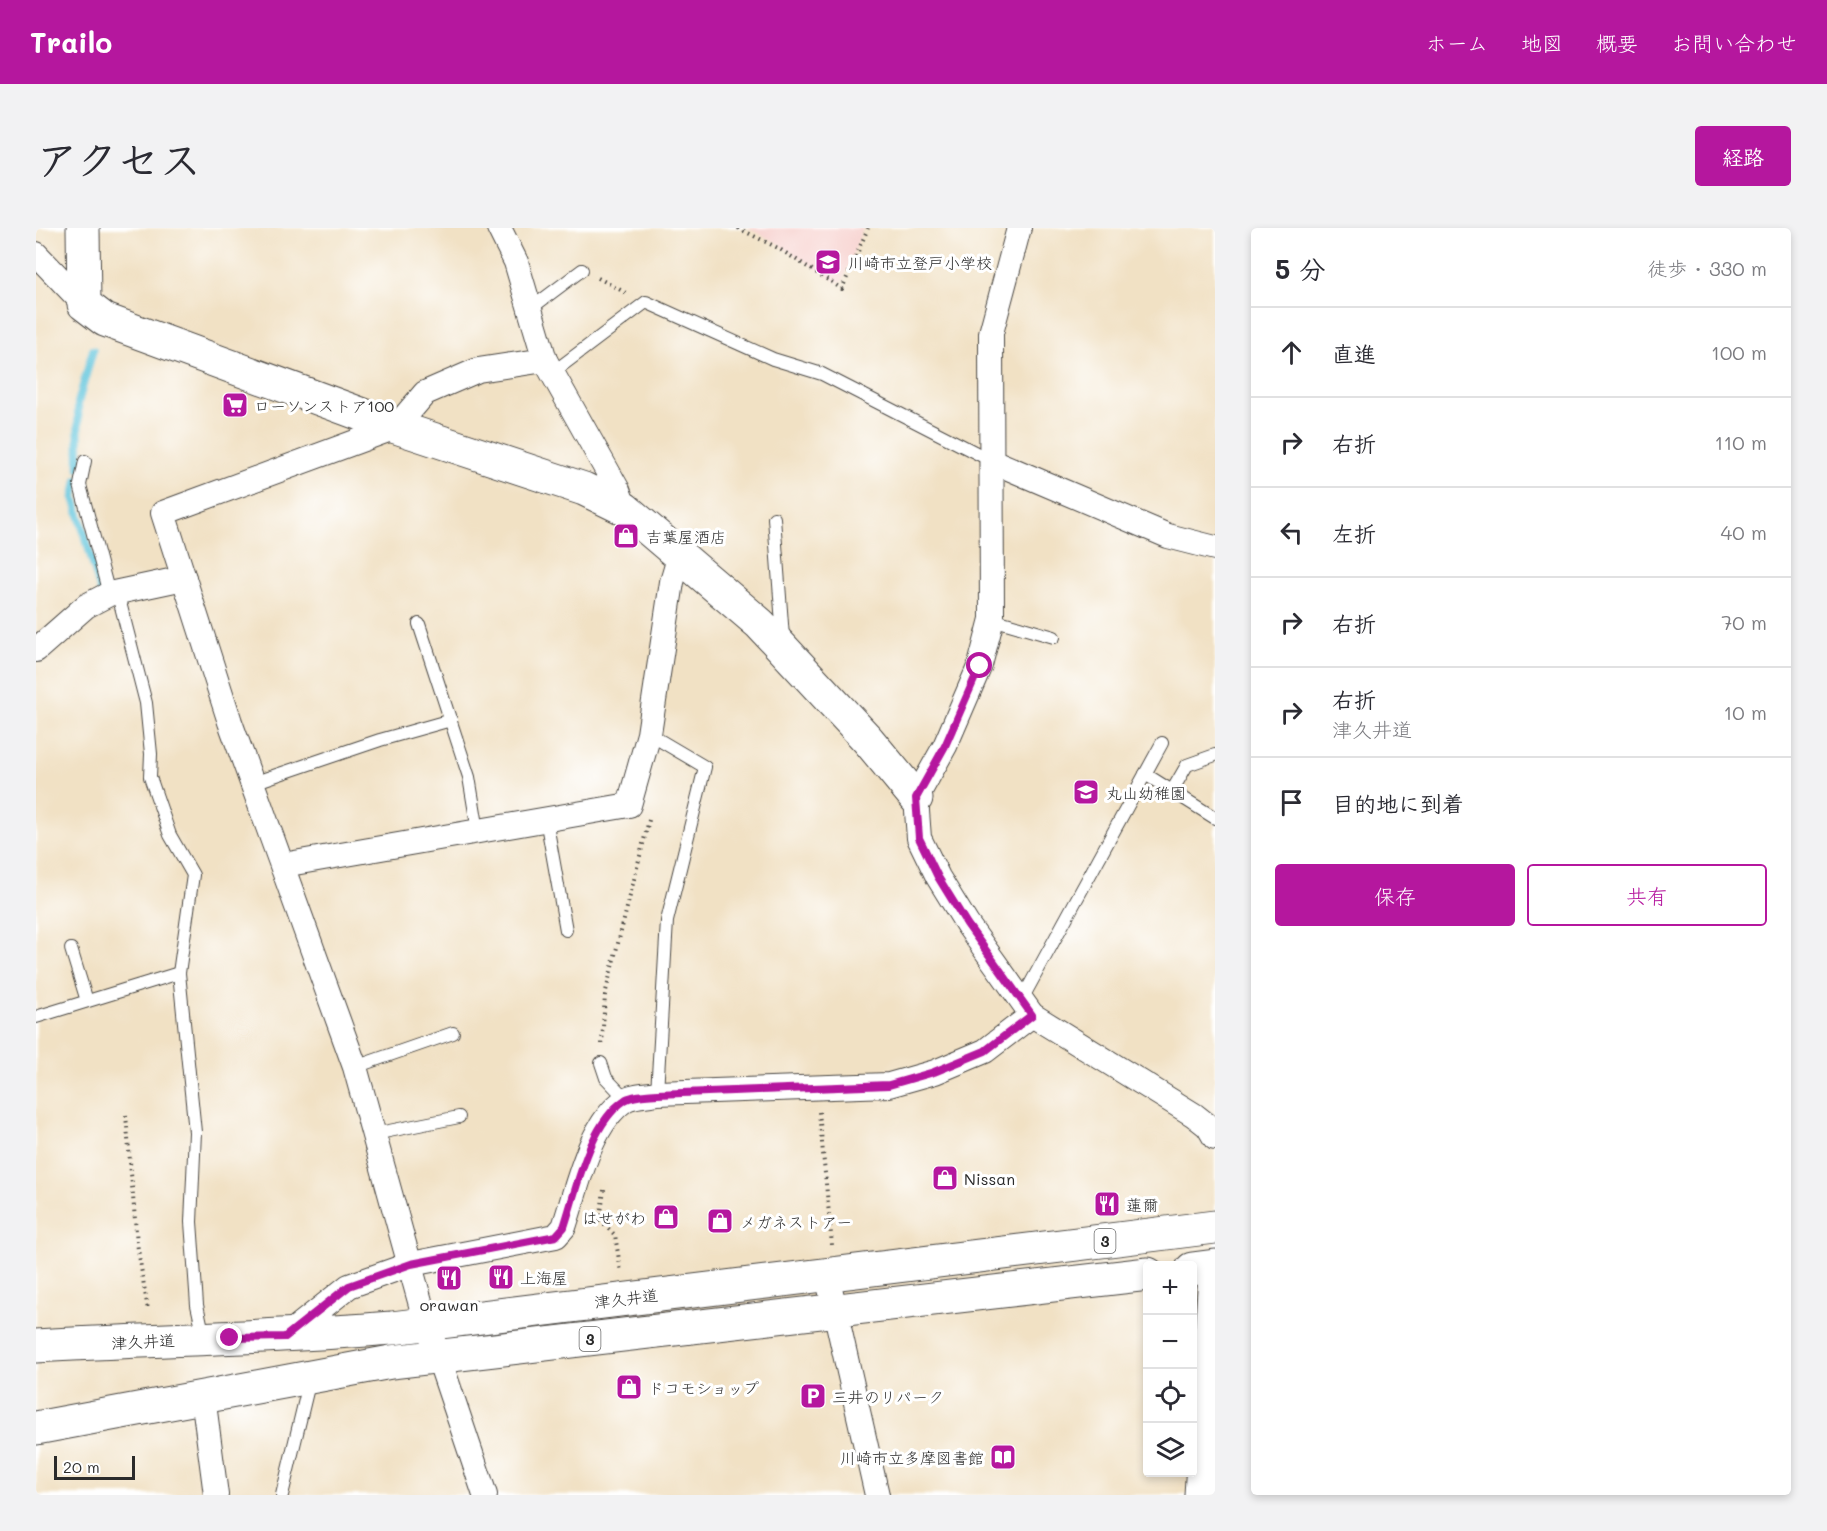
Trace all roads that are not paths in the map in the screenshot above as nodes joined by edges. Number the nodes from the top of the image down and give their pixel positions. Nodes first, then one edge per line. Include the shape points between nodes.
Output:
1 (83, 228) edge
2 (499, 228) edge
3 (1019, 228) edge
4 (36, 254) edge
5 (582, 270) road end
6 (84, 304) junction
7 (530, 309) junction
8 (548, 367) junction
9 (396, 427) junction
10 (85, 461) dead end
11 (992, 461) junction
12 (625, 509) junction
13 (774, 518) dead end
14 (1215, 548) edge
15 (680, 555) junction
16 (184, 578) junction
17 (113, 593) junction
18 (992, 619) junction
19 (418, 624) dead end
20 (1054, 637) dead end
21 (784, 648) junction
22 (36, 650) edge
23 (451, 720) junction
24 (648, 734) junction
25 (1162, 743) dead end
26 (1215, 755) edge
27 (1145, 774) junction
28 (253, 783) junction
29 (1172, 791) junction
30 (916, 798) junction
31 (1215, 818) edge
32 (546, 819) junction
33 (478, 831) junction
34 (283, 865) junction
35 (566, 930) dead end
36 (71, 949) dead end
37 (179, 973) junction
38 (87, 1001) junction
39 (1026, 1008) junction
40 (36, 1017) edge
41 (453, 1033) dead end
42 (601, 1063) road end
43 (355, 1067) junction
44 (657, 1094) junction
45 (626, 1098) junction
46 (459, 1116) dead end
47 (374, 1134) junction
48 (1215, 1138) edge
49 (1215, 1227) edge
50 (411, 1264) junction
51 (830, 1264) junction
52 (1215, 1266) edge
53 (1197, 1268) edge
54 (1215, 1274) edge
55 (1143, 1275) edge
56 (835, 1312) junction
57 (427, 1323) junction
58 (285, 1337) junction
59 (204, 1338) junction
60 (36, 1346) edge
61 (438, 1357) junction
62 (311, 1375) junction
63 (203, 1396) junction
64 (36, 1428) edge
65 (1206, 1485) edge
66 (216, 1495) edge
67 (282, 1495) edge
68 (485, 1495) edge
69 (877, 1495) edge

1 - 6 main road
2 - 7 street via 516,262
3 - 11 street via 991,333
4 - 6 street
5 - 7 lane
6 - 9 main road via 105,320
7 - 8 street
8 - 9 street via 478,370 467,374 425,393
8 - 11 lane via 646,302 773,359 822,374
8 - 12 street
9 - 12 main road via 584,489
9 - 16 street via 163,513
10 - 17 lane via 80,485
11 - 14 street via 1168,536
11 - 18 street
12 - 15 main road
13 - 21 lane
15 - 21 main road
15 - 24 street via 672,582
16 - 17 street
16 - 28 street
17 - 22 street via 86,606
17 - 37 lane via 146,703 150,777 170,835 193,875
18 - 20 lane
18 - 30 street via 980,666 945,746
19 - 23 lane
21 - 30 main road
23 - 28 lane
23 - 33 lane via 469,777
24 - 32 street via 629,805
24 - 44 lane via 705,767 667,921
25 - 27 lane
26 - 29 lane via 1187,765
27 - 29 lane
27 - 39 lane
28 - 34 street
29 - 31 lane
30 - 39 street via 919,838 938,877
32 - 33 street
32 - 35 lane
33 - 34 street
34 - 43 street
36 - 38 lane
37 - 38 lane
37 - 59 lane via 195,1132 191,1222 196,1305
38 - 40 lane
39 - 44 street via 985,1051 889,1085
39 - 48 street via 1194,1114
41 - 43 lane
42 - 45 lane via 606,1078
43 - 47 street
44 - 45 street
45 - 50 street via 605,1122 590,1148 564,1227 556,1236
46 - 47 lane
47 - 50 street
49 - 51 main road, 津久井道 / 3
50 - 57 street
50 - 58 street via 349,1286
51 - 56 street
51 - 57 main road, 津久井道 / 3
52 - 53 main road
54 - 65 main road
55 - 56 main road, 3
56 - 61 main road, 3
56 - 69 street
57 - 58 main road, 津久井道 / 3
57 - 61 street
58 - 59 main road, 津久井道 / 3
59 - 60 main road, 津久井道 / 3
61 - 62 main road, 3
61 - 68 street
62 - 63 main road, 3
62 - 67 lane
63 - 64 main road, 3
63 - 66 street

